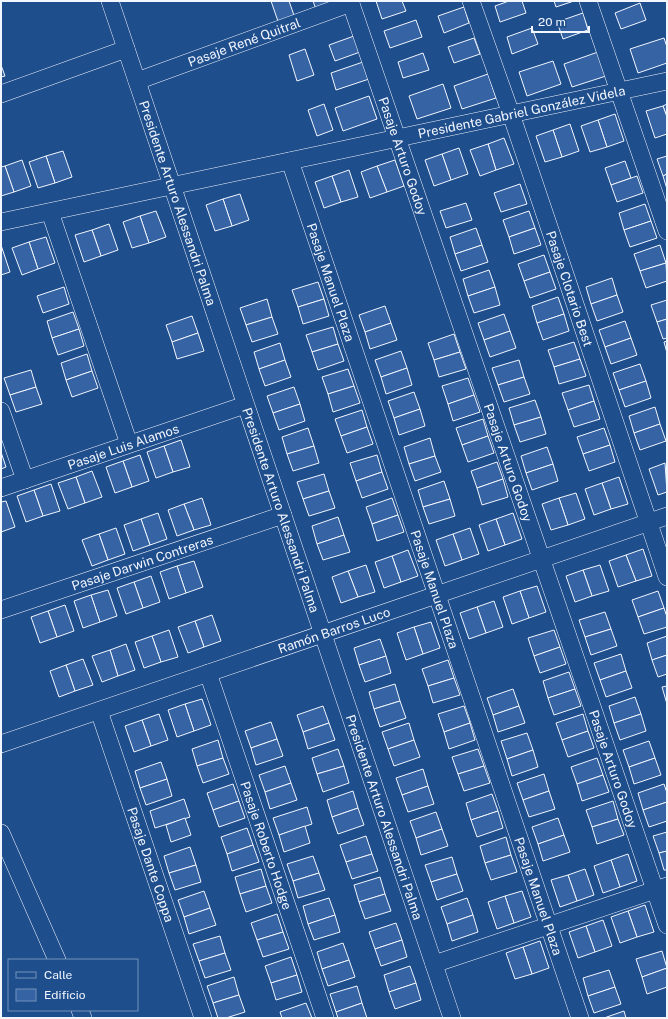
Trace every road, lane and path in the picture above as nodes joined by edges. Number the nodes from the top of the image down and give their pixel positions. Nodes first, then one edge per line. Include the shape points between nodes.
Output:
1 (110, 1) edge
2 (472, 1) edge
3 (588, 1) edge
4 (351, 2) edge
5 (126, 49) junction
6 (137, 81) junction
7 (667, 81) edge
8 (620, 91) junction
9 (1, 94) edge
10 (511, 114) junction
11 (398, 138) junction
12 (290, 161) junction
13 (171, 186) junction
14 (50, 212) junction
15 (1, 222) edge
16 (667, 231) edge
17 (245, 405) junction
18 (1, 411) edge
19 (129, 444) junction
20 (25, 480) junction
21 (1, 488) edge
22 (283, 515) junction
23 (667, 516) edge
24 (649, 523) junction
25 (542, 559) junction
26 (667, 577) edge
27 (437, 595) junction
28 (1, 610) edge
29 (323, 634) junction
30 (208, 674) junction
31 (99, 711) junction
32 (2, 740) edge
33 (1, 833) edge
34 (661, 888) edge
35 (667, 925) edge
36 (548, 926) junction
37 (57, 959) edge
38 (434, 964) junction
39 (203, 1018) edge
40 (325, 1018) edge
41 (452, 1018) edge
42 (580, 1018) edge

1 - 5 street, Presidente Arturo Alessandri Palma
2 - 10 street, Pasaje Clotario Best
3 - 8 street
4 - 6 street, Pasaje René Quitral
4 - 11 street, Pasaje Arturo Godoy
5 - 6 street, Presidente Arturo Alessandri Palma
5 - 9 street
6 - 13 street, Presidente Arturo Alessandri Palma
7 - 8 street, Presidente Gabriel González Videla
8 - 10 street, Presidente Gabriel González Videla
8 - 16 street
10 - 11 street, Presidente Gabriel González Videla
10 - 24 street, Pasaje Clotario Best
11 - 12 street, Presidente Gabriel González Videla
11 - 25 street, Pasaje Arturo Godoy
12 - 13 street, Presidente Gabriel González Videla
12 - 27 street, Pasaje Manuel Plaza
13 - 14 street, Presidente Gabriel González Videla
13 - 17 street, Presidente Arturo Alessandri Palma
14 - 15 street, Presidente Gabriel González Videla
14 - 19 street
17 - 19 street, Pasaje Luis Alamos
17 - 22 street, Presidente Arturo Alessandri Palma
18 - 20 street
19 - 20 street, Pasaje Luis Alamos
20 - 21 street, Pasaje Luis Alamos
22 - 28 street, Pasaje Darwin Contreras
22 - 29 street, Presidente Arturo Alessandri Palma
23 - 24 street, Ramón Barros Luco
24 - 25 street, Ramón Barros Luco
24 - 26 street, Pasaje Clotario Best
25 - 27 street, Ramón Barros Luco
25 - 34 street, Pasaje Arturo Godoy
27 - 29 street, Ramón Barros Luco
27 - 36 street, Pasaje Manuel Plaza
29 - 30 street, Ramón Barros Luco
29 - 38 street, Presidente Arturo Alessandri Palma
30 - 31 street, Ramón Barros Luco
30 - 40 street, Pasaje Roberto Hodge
31 - 32 street, Ramón Barros Luco
31 - 39 street, Pasaje Dante Coppa
33 - 37 street
34 - 35 street, Pasaje Arturo Godoy
34 - 36 street
36 - 38 street
36 - 42 street, Pasaje Manuel Plaza
38 - 41 street, Presidente Arturo Alessandri Palma

